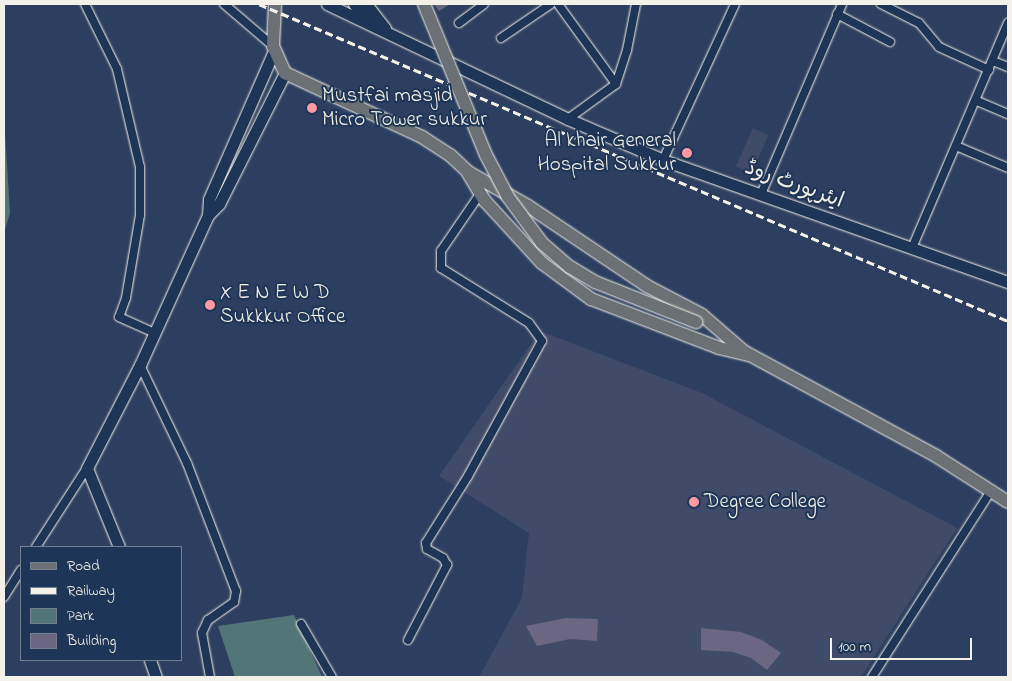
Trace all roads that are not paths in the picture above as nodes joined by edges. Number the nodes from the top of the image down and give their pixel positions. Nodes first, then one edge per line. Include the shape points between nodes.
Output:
1 (85, 4) edge
2 (224, 4) edge
3 (275, 4) edge
4 (327, 4) edge
5 (354, 4) edge
6 (366, 4) edge
7 (424, 4) edge
8 (484, 4) edge
9 (551, 4) edge
10 (558, 4) edge
11 (636, 4) edge
12 (735, 4) edge
13 (842, 4) edge
14 (881, 4) edge
15 (837, 14) junction
16 (368, 22) junction
17 (459, 23) dead end
18 (1008, 23) edge
19 (387, 31) junction
20 (501, 38) dead end
21 (890, 42) dead end
22 (273, 49) junction
23 (993, 61) junction
24 (1008, 67) edge
25 (989, 70) junction
26 (285, 73) junction
27 (616, 84) junction
28 (976, 101) junction
29 (1008, 114) edge
30 (568, 119) junction
31 (956, 146) junction
32 (663, 160) junction
33 (1008, 168) edge
34 (468, 172) junction
35 (762, 192) junction
36 (480, 194) junction
37 (208, 215) junction
38 (912, 248) junction
39 (1008, 282) edge
40 (153, 332) junction
41 (748, 355) junction
42 (140, 365) junction
43 (88, 468) junction
44 (991, 491) junction
45 (1008, 502) edge
46 (37, 546) edge
47 (119, 546) edge
48 (20, 572) edge
49 (4, 597) edge
50 (301, 624) dead end
51 (408, 640) dead end
52 (150, 661) edge
53 (156, 677) edge
54 (210, 677) edge
55 (332, 677) edge
56 (872, 677) edge

1 - 40 street via 117,69 140,167 140,215 126,298 119,317
2 - 22 street
3 - 22 main road
4 - 16 main road, ایئرپورٹ روڈ
5 - 16 main road
6 - 19 main road
7 - 41 main road, bridge via 486,155 508,197 542,243 594,282 696,322
8 - 17 street
9 - 20 street
10 - 27 street
11 - 27 street
12 - 32 street
13 - 15 street
14 - 25 street via 919,24 938,47
15 - 21 street
15 - 35 street
16 - 19 main road, ایئرپورٹ روڈ
18 - 23 street
19 - 30 main road, ایئرپورٹ روڈ
22 - 26 main road
22 - 37 main road via 209,199
23 - 24 street
23 - 25 street
25 - 28 street
26 - 34 main road via 422,137 450,155
26 - 37 main road via 219,204
27 - 30 street
28 - 29 street
28 - 31 street
30 - 32 main road, ایئرپورٹ روڈ
31 - 33 street
31 - 38 street
32 - 35 main road, ایئرپورٹ روڈ
34 - 36 main road
34 - 41 main road via 528,206 648,286 702,315
35 - 38 main road, ایئرپورٹ روڈ
36 - 41 main road via 542,263 591,299 719,348
36 - 51 street via 441,251 440,268 529,323 542,342 468,476 426,543 427,549 443,558 447,565
37 - 40 main road
38 - 39 main road, ایئرپورٹ روڈ
40 - 42 main road
41 - 44 main road via 936,456
42 - 43 main road
42 - 54 street via 187,463 236,591 234,602 208,620 202,633
43 - 46 street
43 - 47 main road
44 - 45 main road
44 - 56 street
48 - 49 street
50 - 55 street
52 - 53 main road

